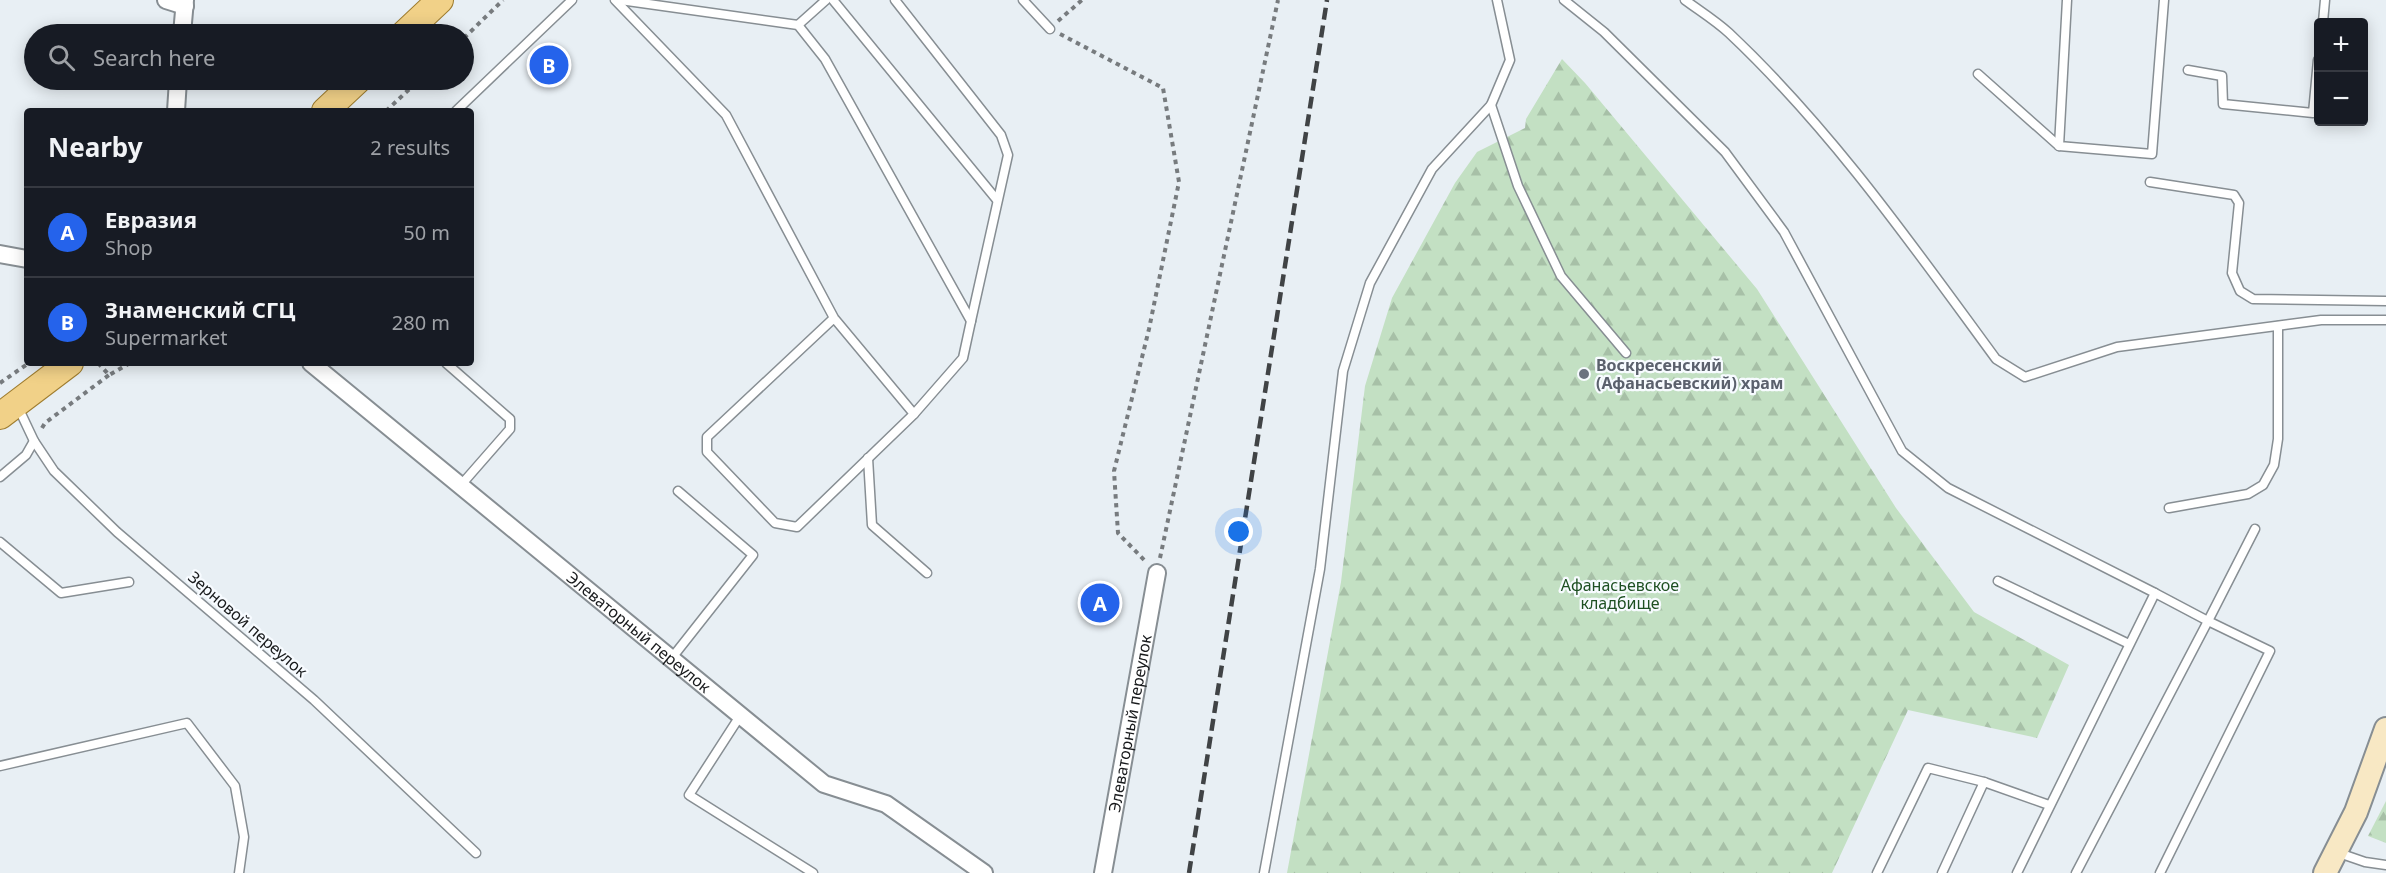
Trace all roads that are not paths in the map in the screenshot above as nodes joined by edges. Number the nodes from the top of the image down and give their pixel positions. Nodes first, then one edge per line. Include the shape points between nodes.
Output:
1 (166, 0) edge
2 (440, 0) edge
3 (572, 0) edge
4 (615, 0) edge
5 (620, 0) edge
6 (826, 0) edge
7 (833, 0) edge
8 (896, 0) edge
9 (1023, 0) edge
10 (1497, 0) edge
11 (1564, 0) edge
12 (1685, 0) edge
13 (2067, 0) edge
14 (2164, 0) edge
15 (2325, 0) edge
16 (185, 3) edge
17 (2323, 18) edge
18 (183, 24) edge
19 (415, 24) edge
20 (798, 26) junction
21 (1050, 29) road end
22 (2188, 70) dead end
23 (2318, 72) edge
24 (1978, 74) dead end
25 (177, 90) edge
26 (347, 90) edge
27 (1491, 105) junction
28 (176, 108) edge
29 (328, 108) edge
30 (459, 108) edge
31 (2060, 146) junction
32 (2150, 182) dead end
33 (997, 200) junction
34 (0, 254) edge
35 (24, 258) edge
36 (2386, 301) edge
37 (834, 318) junction
38 (2386, 320) edge
39 (971, 321) junction
40 (2278, 326) junction
41 (1626, 353) dead end
42 (66, 366) edge
43 (315, 366) edge
44 (449, 366) edge
45 (9, 411) edge
46 (914, 414) junction
47 (34, 441) junction
48 (868, 458) junction
49 (0, 477) edge
50 (461, 485) junction
51 (678, 491) dead end
52 (2169, 508) dead end
53 (2255, 529) dead end
54 (0, 543) edge
55 (927, 573) dead end
56 (1157, 573) road end
57 (1998, 581) dead end
58 (129, 582) dead end
59 (2155, 593) junction
60 (2208, 621) junction
61 (2129, 644) junction
62 (671, 659) junction
63 (740, 716) junction
64 (2386, 729) edge
65 (0, 766) edge
66 (1984, 782) junction
67 (2049, 805) junction
68 (2336, 852) junction
69 (476, 853) dead end
70 (2386, 865) edge
71 (239, 873) edge
72 (813, 873) edge
73 (984, 873) edge
74 (1103, 873) edge
75 (1264, 873) edge
76 (1877, 873) edge
77 (1942, 873) edge
78 (2017, 873) edge
79 (2076, 873) edge
80 (2160, 873) edge
81 (2325, 873) edge

1 - 16 street
2 - 19 main road
3 - 30 lane
4 - 37 lane via 726,115
5 - 20 lane
6 - 20 lane
7 - 33 lane
8 - 33 lane via 1001,135 1008,155
9 - 21 lane
10 - 27 lane via 1510,60
11 - 59 lane via 1604,32 1725,152 1784,232 1902,451 1948,488
12 - 40 lane via 1728,33 1797,104 1860,175 1996,358 2025,377 2117,347
13 - 31 lane
14 - 31 lane via 2152,154
15 - 17 lane
16 - 18 street
20 - 39 lane via 825,59
22 - 23 lane via 2222,76 2223,104 2313,113
24 - 31 lane
25 - 28 street
26 - 29 main road
27 - 41 lane via 1518,186 1561,276
27 - 75 lane via 1432,169 1370,283 1343,371 1320,569
32 - 36 lane via 2234,195 2240,203 2232,273 2240,291 2253,299
33 - 39 lane
34 - 35 street
37 - 46 lane
37 - 48 lane via 707,437 707,452 775,524 797,527
38 - 40 lane via 2321,320
39 - 46 lane via 963,358
40 - 52 lane via 2278,439 2274,465 2263,485 2248,494
42 - 45 main road
43 - 50 street, Элеваторный переулок
44 - 50 lane via 510,419 510,429
45 - 47 lane, Зерновой переулок
46 - 48 lane
47 - 49 lane via 26,456
47 - 69 lane, Зерновой переулок via 54,471 117,532 314,700
48 - 55 lane via 872,525
50 - 62 street, Элеваторный переулок
51 - 62 lane via 753,555
53 - 60 lane
54 - 58 lane via 61,593
56 - 74 street, Элеваторный переулок
57 - 61 lane
59 - 60 lane
59 - 61 lane
60 - 79 lane
60 - 80 lane via 2270,651
61 - 67 lane
62 - 63 street, Элеваторный переулок
63 - 72 lane via 689,795
63 - 73 street, Элеваторный переулок via 824,784 886,804
64 - 68 main road via 2356,812
65 - 71 lane via 187,723 235,786 244,837
66 - 67 lane
66 - 76 lane via 1928,768
66 - 77 lane
67 - 78 lane
68 - 70 lane
68 - 81 main road

